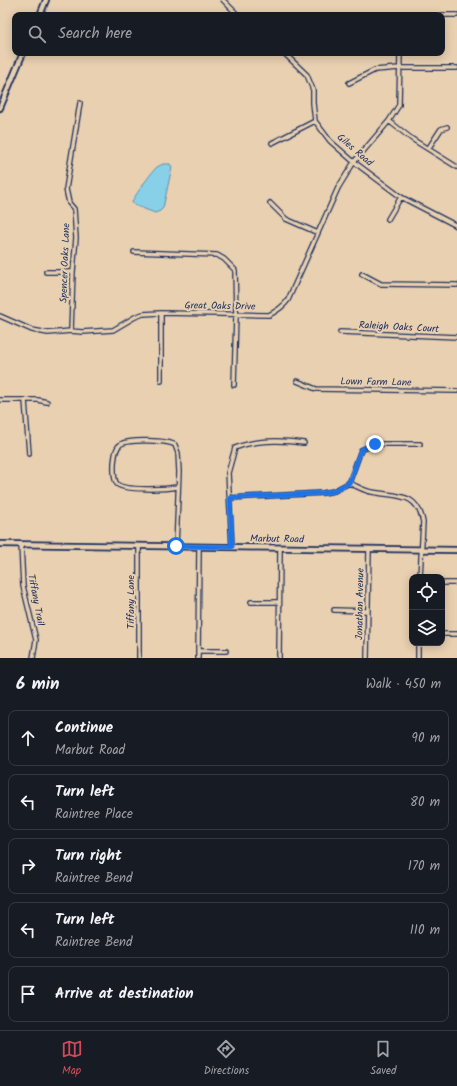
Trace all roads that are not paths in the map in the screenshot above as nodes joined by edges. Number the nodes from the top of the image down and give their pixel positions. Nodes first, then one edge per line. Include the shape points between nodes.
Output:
1 (46, 0) edge
2 (223, 0) edge
3 (41, 12) edge
4 (235, 12) edge
5 (445, 15) edge
6 (457, 15) edge
7 (22, 56) edge
8 (287, 56) edge
9 (400, 56) edge
10 (399, 68) junction
11 (457, 68) edge
12 (349, 83) dead end
13 (80, 103) dead end
14 (0, 108) edge
15 (315, 121) junction
16 (389, 122) junction
17 (446, 127) dead end
18 (272, 143) dead end
19 (428, 149) junction
20 (354, 162) junction
21 (457, 167) edge
22 (401, 197) junction
23 (270, 203) dead end
24 (388, 219) dead end
25 (457, 226) edge
26 (318, 233) junction
27 (134, 252) dead end
28 (46, 272) dead end
29 (73, 272) junction
30 (362, 274) dead end
31 (457, 285) edge
32 (161, 313) junction
33 (236, 315) junction
34 (0, 316) edge
35 (71, 330) junction
36 (340, 332) dead end
37 (457, 337) edge
38 (161, 381) dead end
39 (297, 381) dead end
40 (234, 385) dead end
41 (457, 391) edge
42 (0, 400) edge
43 (25, 400) junction
44 (47, 402) dead end
45 (304, 443) dead end
46 (420, 444) dead end
47 (29, 454) dead end
48 (349, 483) junction
49 (177, 487) junction
50 (230, 498) junction
51 (0, 544) edge
52 (21, 545) junction
53 (139, 546) junction
54 (176, 546) junction
55 (199, 547) junction
56 (232, 547) junction
57 (280, 548) junction
58 (369, 550) junction
59 (422, 550) junction
60 (457, 550) edge
61 (420, 574) edge
62 (445, 583) edge
63 (457, 583) edge
64 (251, 602) dead end
65 (279, 602) junction
66 (334, 610) dead end
67 (367, 611) junction
68 (445, 634) edge
69 (457, 634) edge
70 (418, 646) edge
71 (198, 651) junction
72 (226, 651) dead end
73 (33, 658) edge
74 (139, 658) edge
75 (198, 658) edge
76 (279, 658) edge
77 (367, 658) edge
78 (418, 658) edge

1 - 3 street
2 - 4 street
5 - 6 street
7 - 14 street
8 - 15 street via 307,75 314,90
9 - 10 street, Great Oaks Drive
10 - 11 street
10 - 12 street via 375,70
10 - 16 street, Great Oaks Drive via 399,105
13 - 29 street, Spencer Oaks Lane via 66,189 69,203 74,209 76,238
15 - 18 street
15 - 20 street, Giles Road via 330,141
16 - 19 street
16 - 20 street, Great Oaks Drive
17 - 19 street via 441,129
19 - 21 street
20 - 22 street, Giles Road
20 - 26 street, Great Oaks Drive via 338,188
22 - 24 street
22 - 25 street, Giles Road
23 - 26 street via 286,219
26 - 33 street, Great Oaks Drive via 283,307 269,315
27 - 33 street via 217,256 224,259 235,270
28 - 29 street
29 - 35 street, Spencer Oaks Lane
30 - 31 street via 382,284
32 - 33 street, Great Oaks Drive
32 - 35 street, Great Oaks Drive via 143,314 113,330
32 - 38 street
33 - 40 street
34 - 35 street, Great Oaks Drive via 32,330
36 - 37 street, Raleigh Oaks Court
39 - 41 street, Lown Farm Lane via 316,389
42 - 43 street
43 - 44 street
43 - 47 street
45 - 50 street via 258,442 235,448 228,473
46 - 48 street via 375,444 361,450
48 - 50 street via 334,491 323,493
48 - 59 street via 367,491 402,496 416,506 423,522
49 - 49 street via 179,472 175,445 166,442 128,441 118,447 114,468 115,481 118,485 127,488
49 - 54 street
50 - 56 street
51 - 52 street, Marbut Road
52 - 53 street, Marbut Road
52 - 73 street, Tiffany Trail via 23,586 36,640
53 - 54 street, Marbut Road
53 - 74 street, Tiffany Lane
54 - 55 street, Marbut Road
55 - 56 street, Marbut Road
55 - 71 street
56 - 57 street, Marbut Road
57 - 58 street, Marbut Road
57 - 65 street
58 - 59 street, Marbut Road
58 - 67 street, Jonathan Avenue
59 - 60 street, Marbut Road
59 - 61 street
62 - 63 street
64 - 65 street
65 - 76 street
66 - 67 street
67 - 77 street, Jonathan Avenue
68 - 69 street
70 - 78 street
71 - 72 street
71 - 75 street

